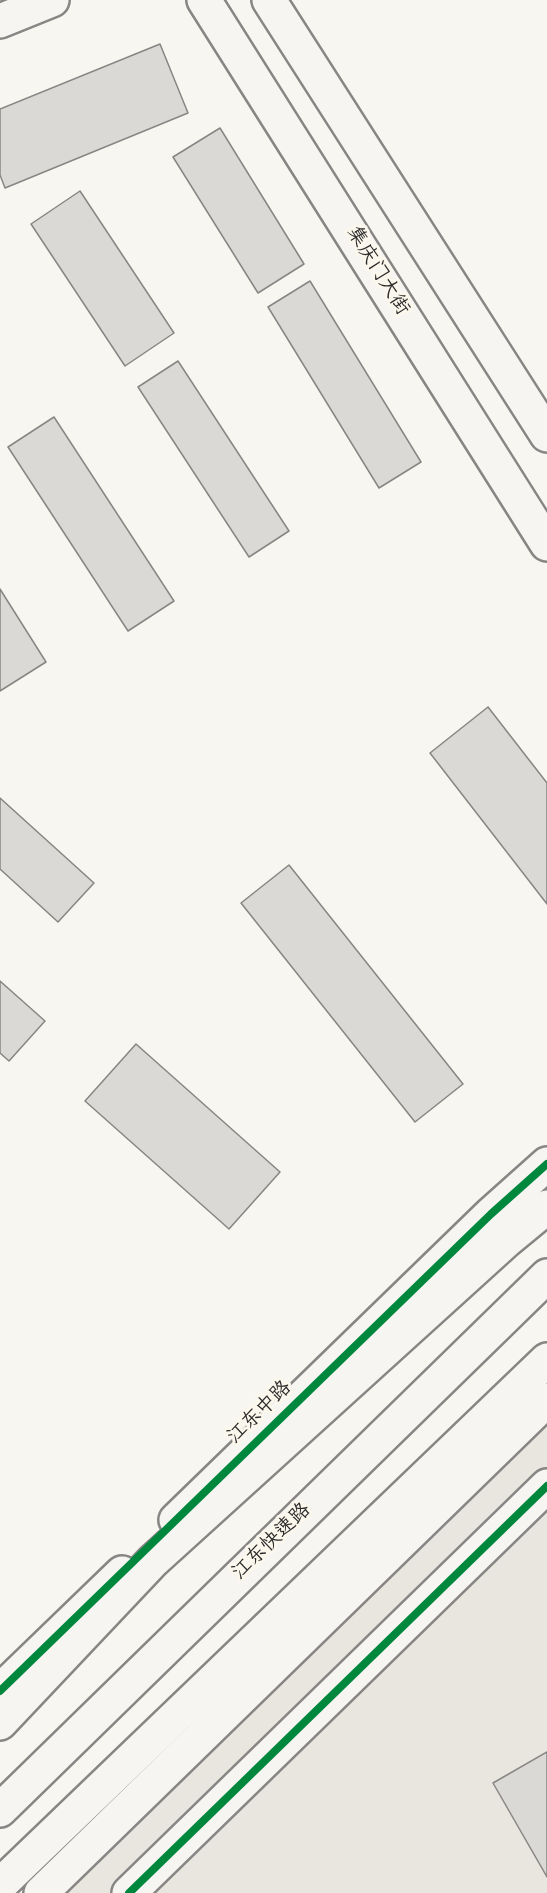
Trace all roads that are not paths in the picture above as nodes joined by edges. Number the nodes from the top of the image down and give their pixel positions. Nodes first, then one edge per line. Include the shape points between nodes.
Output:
1 (52, 0) edge
2 (204, 0) edge
3 (269, 0) edge
4 (0, 21) edge
5 (547, 435) edge
6 (547, 544) edge
7 (547, 1164) edge
8 (547, 1207) edge
9 (546, 1277) edge
10 (547, 1360) edge
11 (547, 1400) edge
12 (547, 1486) edge
13 (0, 1691) edge
14 (0, 1723) edge
15 (0, 1810) edge
16 (0, 1885) edge
17 (41, 1893) edge
18 (129, 1893) edge

1 - 4 main road
2 - 6 main road, 集庆门大街
3 - 5 main road
7 - 13 main road, 江东中路
8 - 14 main road, 江东中路 via 153,1561
9 - 15 main road, 江东快速路
10 - 16 main road
11 - 17 main road
12 - 18 main road

